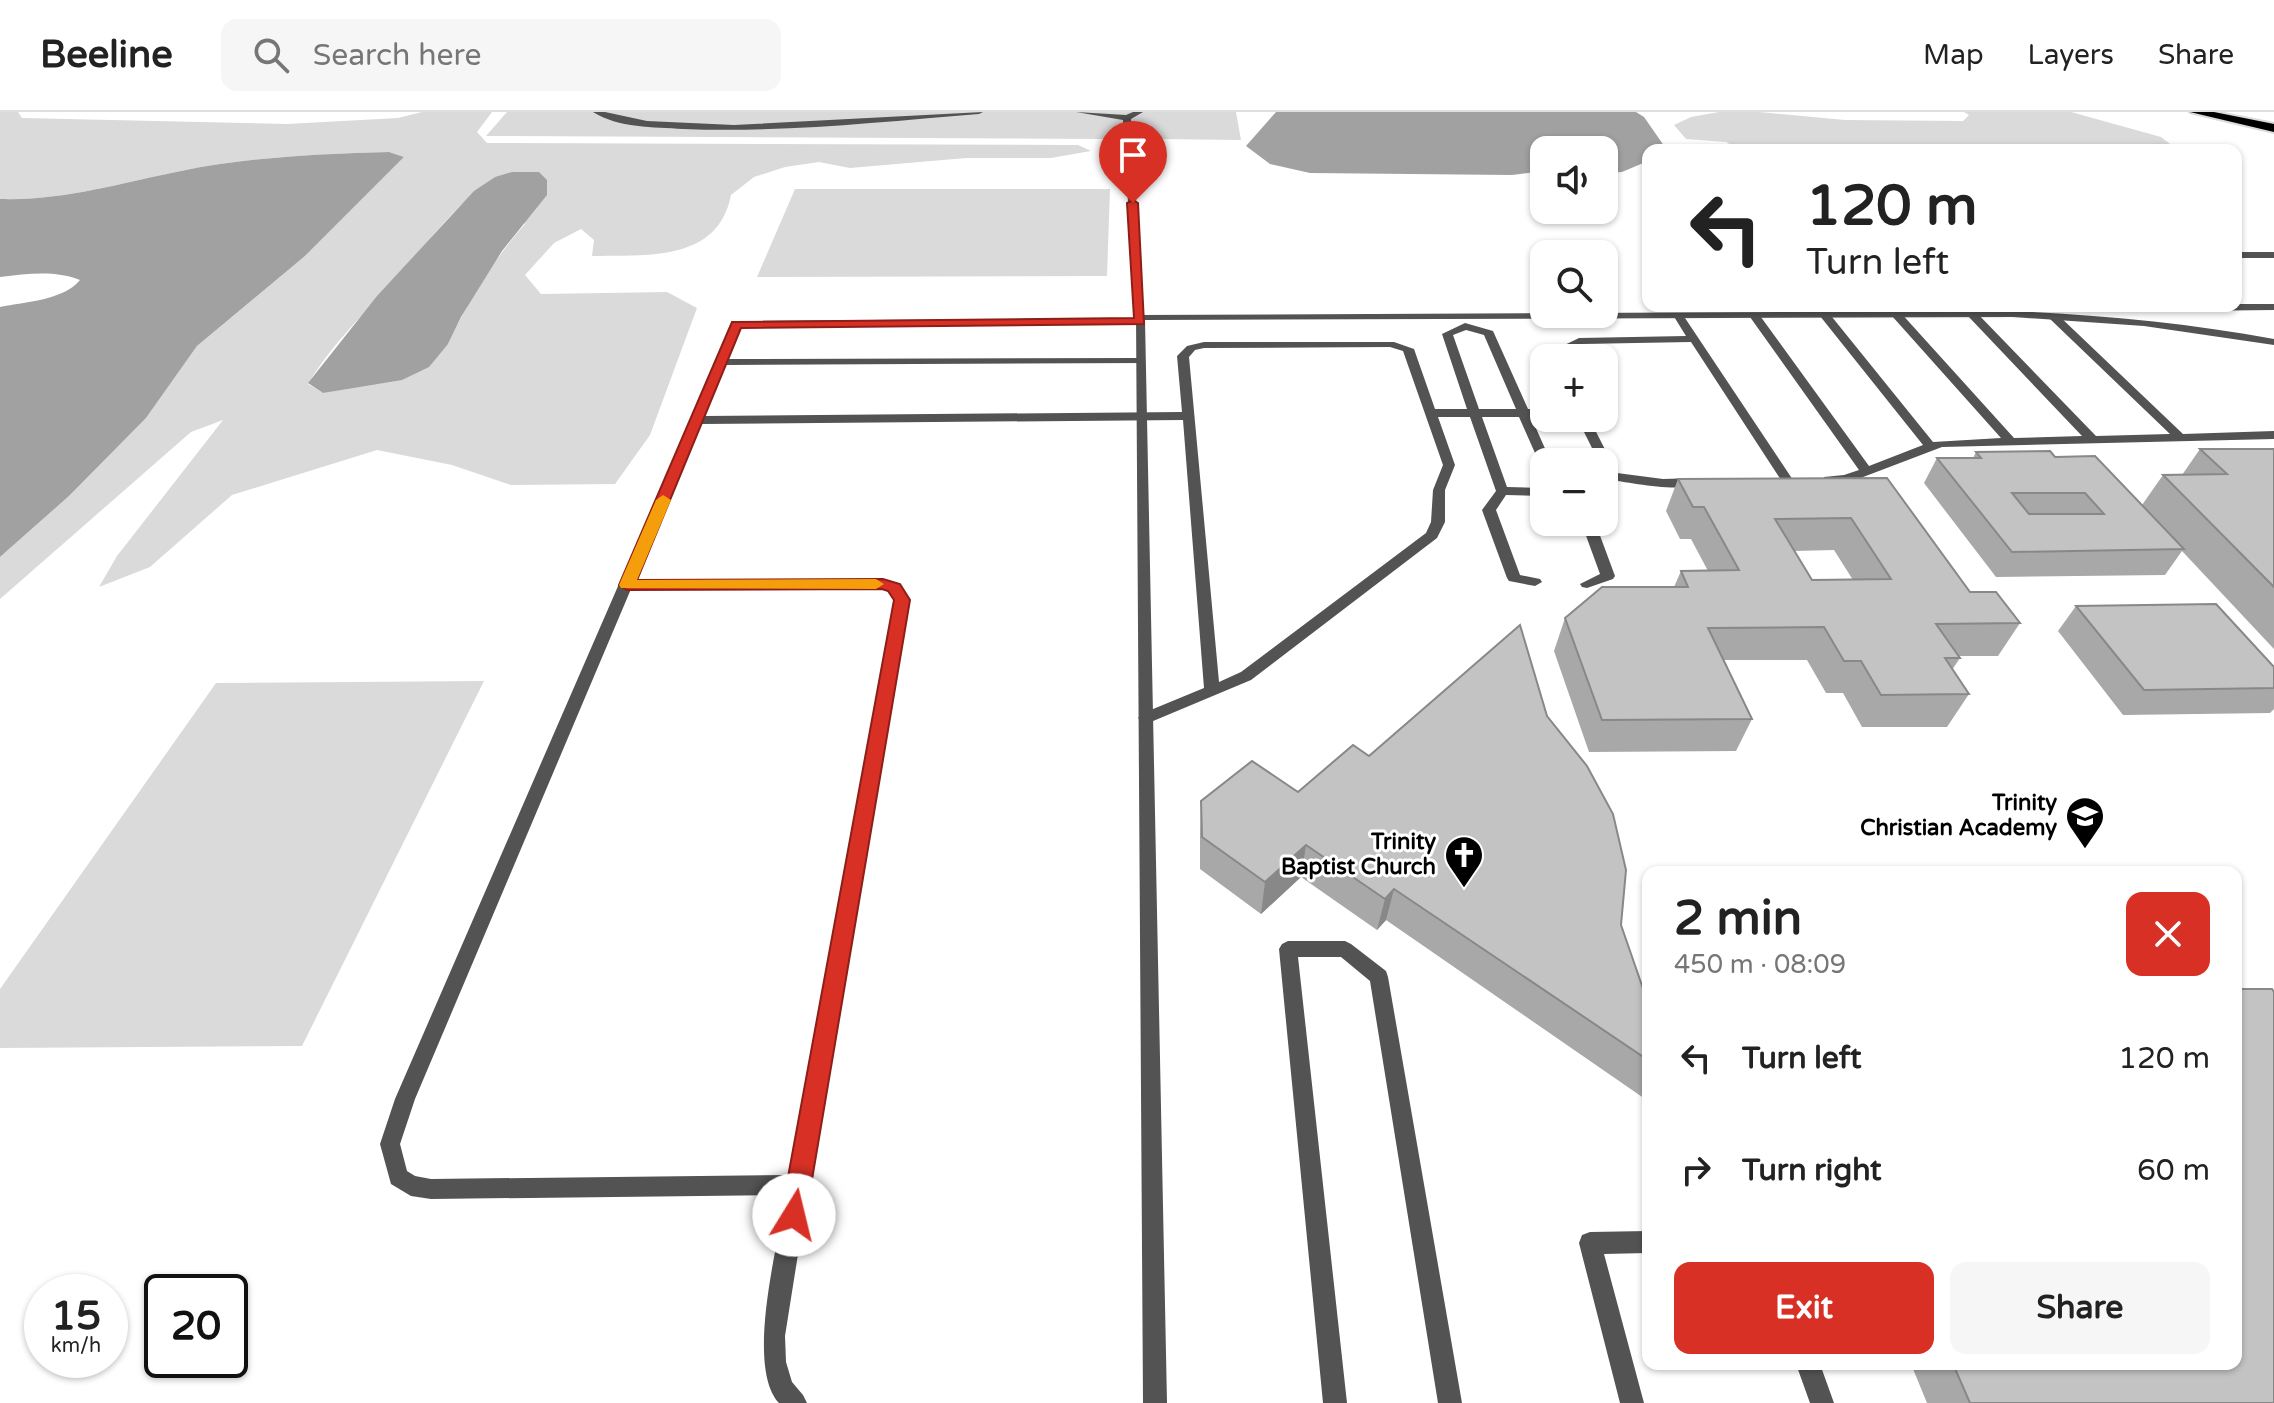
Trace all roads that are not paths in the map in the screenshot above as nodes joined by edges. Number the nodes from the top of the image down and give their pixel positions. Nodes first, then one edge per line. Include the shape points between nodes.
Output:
1 (597, 112) edge
2 (979, 112) edge
3 (1080, 112) edge
4 (1139, 112) edge
5 (2196, 112) edge
6 (1127, 118) junction
7 (2274, 128) edge
8 (2242, 255) edge
9 (2274, 255) edge
10 (2242, 307) edge
11 (2274, 307) edge
12 (2191, 312) edge
13 (1971, 313) junction
14 (1824, 314) junction
15 (1896, 314) junction
16 (1678, 315) junction
17 (1754, 315) junction
18 (2053, 316) junction
19 (1140, 319) junction
20 (1463, 322) junction
21 (2198, 329) junction
22 (1694, 339) junction
23 (2274, 342) edge
24 (1573, 344) edge
25 (1141, 361) junction
26 (721, 362) junction
27 (1431, 413) junction
28 (1476, 413) junction
29 (1525, 413) junction
30 (1530, 413) edge
31 (1142, 416) junction
32 (1188, 416) junction
33 (697, 420) junction
34 (1590, 432) edge
35 (2274, 435) edge
36 (2181, 438) junction
37 (2094, 441) junction
38 (2011, 442) junction
39 (1929, 445) junction
40 (1539, 448) edge
41 (1866, 471) junction
42 (1787, 480) junction
43 (1802, 480) edge
44 (1817, 480) edge
45 (1772, 481) edge
46 (1710, 482) edge
47 (1502, 491) junction
48 (1530, 492) edge
49 (1593, 536) edge
50 (1535, 582) dead end
51 (1587, 584) dead end
52 (627, 585) junction
53 (1212, 692) junction
54 (1146, 718) junction
55 (798, 1185) junction
56 (1642, 1242) edge
57 (1810, 1370) edge
58 (795, 1403) edge
59 (1155, 1403) edge
60 (1335, 1403) edge
61 (1450, 1403) edge
62 (1632, 1403) edge
63 (1822, 1403) edge

1 - 2 street via 640,123 741,128 831,126
3 - 6 street
4 - 6 street
5 - 7 highway
6 - 19 street
8 - 9 street
10 - 11 street
12 - 21 street
13 - 15 street
13 - 18 street
13 - 37 street
14 - 15 street
14 - 17 street
14 - 39 street
15 - 38 street
16 - 17 street
16 - 20 street
16 - 22 street
17 - 41 street
18 - 21 street
18 - 36 street
19 - 20 street
19 - 25 street
19 - 26 street via 737,324
20 - 28 street via 1447,334
20 - 29 street via 1489,333
21 - 23 street
22 - 24 street
22 - 42 street
25 - 26 street
25 - 31 street
26 - 33 street
27 - 28 street
27 - 32 street via 1412,356 1400,345 1204,345 1183,356
27 - 53 street via 1449,468 1439,490 1438,522 1428,539 1246,676
28 - 29 street
28 - 47 street
29 - 30 street
29 - 40 street
31 - 32 street
31 - 33 street
31 - 54 street
32 - 53 street
33 - 52 street
34 - 46 street via 1612,476
35 - 36 street
36 - 37 street
37 - 38 street
38 - 39 street
39 - 41 street
41 - 44 street via 1846,479
42 - 43 street
42 - 45 street
47 - 48 street
47 - 50 street via 1489,510 1514,578
49 - 51 street via 1608,576
52 - 55 street via 883,584 894,588 902,600
52 - 55 street via 405,1099 390,1144 393,1160 398,1177 411,1186 431,1189
53 - 54 street
54 - 59 street
55 - 58 street via 774,1336 782,1389
56 - 62 street via 1590,1243
57 - 63 street
60 - 61 street via 1288,949 1345,949 1379,977

